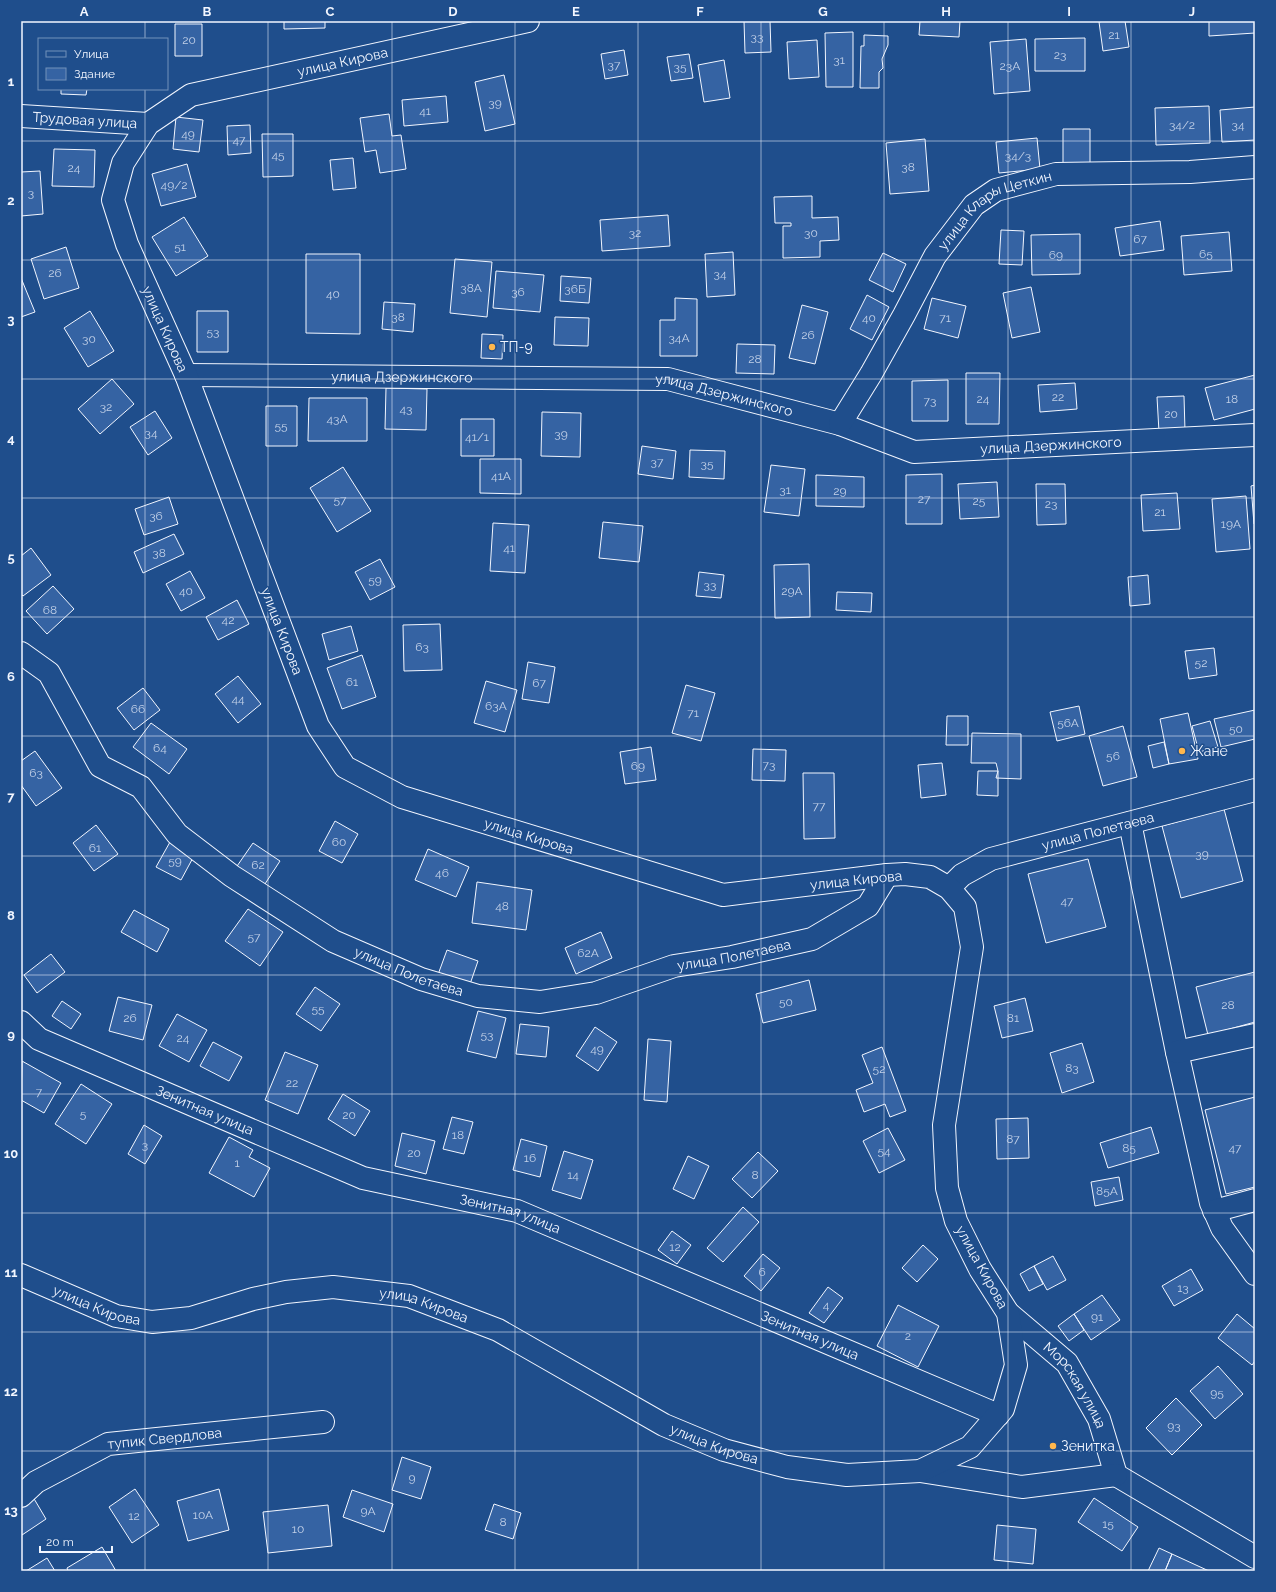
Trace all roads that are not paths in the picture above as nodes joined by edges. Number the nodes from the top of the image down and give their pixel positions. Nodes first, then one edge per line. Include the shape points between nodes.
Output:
1 (528, 21) edge
2 (21, 116) edge
3 (148, 124) junction
4 (1255, 167) edge
5 (186, 375) junction
6 (840, 424) junction
7 (1255, 435) edge
8 (21, 653) edge
9 (1255, 790) edge
10 (1130, 823) junction
11 (887, 875) junction
12 (949, 888) junction
13 (21, 1022) edge
14 (1255, 1035) edge
15 (1177, 1052) junction
16 (1255, 1200) edge
17 (1214, 1211) junction
18 (1255, 1274) edge
19 (21, 1275) edge
20 (1008, 1313) junction
21 (998, 1415) junction
22 (323, 1422) dead end
23 (920, 1471) junction
24 (1116, 1475) junction
25 (21, 1496) edge
26 (1255, 1557) edge

1 - 3 street, улица Кирова via 191,95
2 - 3 street, Трудовая улица
3 - 5 street, улица Кирова via 123,163 113,200 127,244
4 - 6 street, улица Клары Цеткин via 1190,172 1056,174 996,190 974,205 935,256 871,374
5 - 6 street, улица Дзержинского via 668,379
5 - 11 street, улица Кирова via 318,726 345,767 402,797 723,895
6 - 7 street, улица Дзержинского via 914,452
8 - 11 street, улица Полетаева via 49,673 100,766 141,787 177,834 232,876 333,941 421,979 478,996 540,1002 596,993 674,966 732,957 812,939 868,906
9 - 10 street, улица Полетаева
10 - 12 street, улица Полетаева via 991,859 962,875
10 - 15 street
11 - 12 street, улица Кирова via 930,877
12 - 20 street, улица Кирова via 965,907 972,947 944,1125 947,1188 956,1221 980,1269
13 - 21 street, Зенитная улица via 39,1039 363,1178 516,1212
14 - 15 street
15 - 17 street
16 - 17 street
17 - 18 street via 1222,1228
19 - 23 street, улица Кирова via 116,1316 152,1322 191,1318 286,1292 333,1287 409,1296 498,1330 664,1425 724,1450 787,1467 847,1475
20 - 21 street, улица Кирова via 1016,1365 1003,1409
20 - 24 street, Морская улица via 1068,1363 1099,1419
21 - 23 street, улица Кирова via 970,1447
22 - 25 street, тупик Свердлова via 108,1444 36,1482
23 - 24 street via 1022,1487
24 - 26 street

